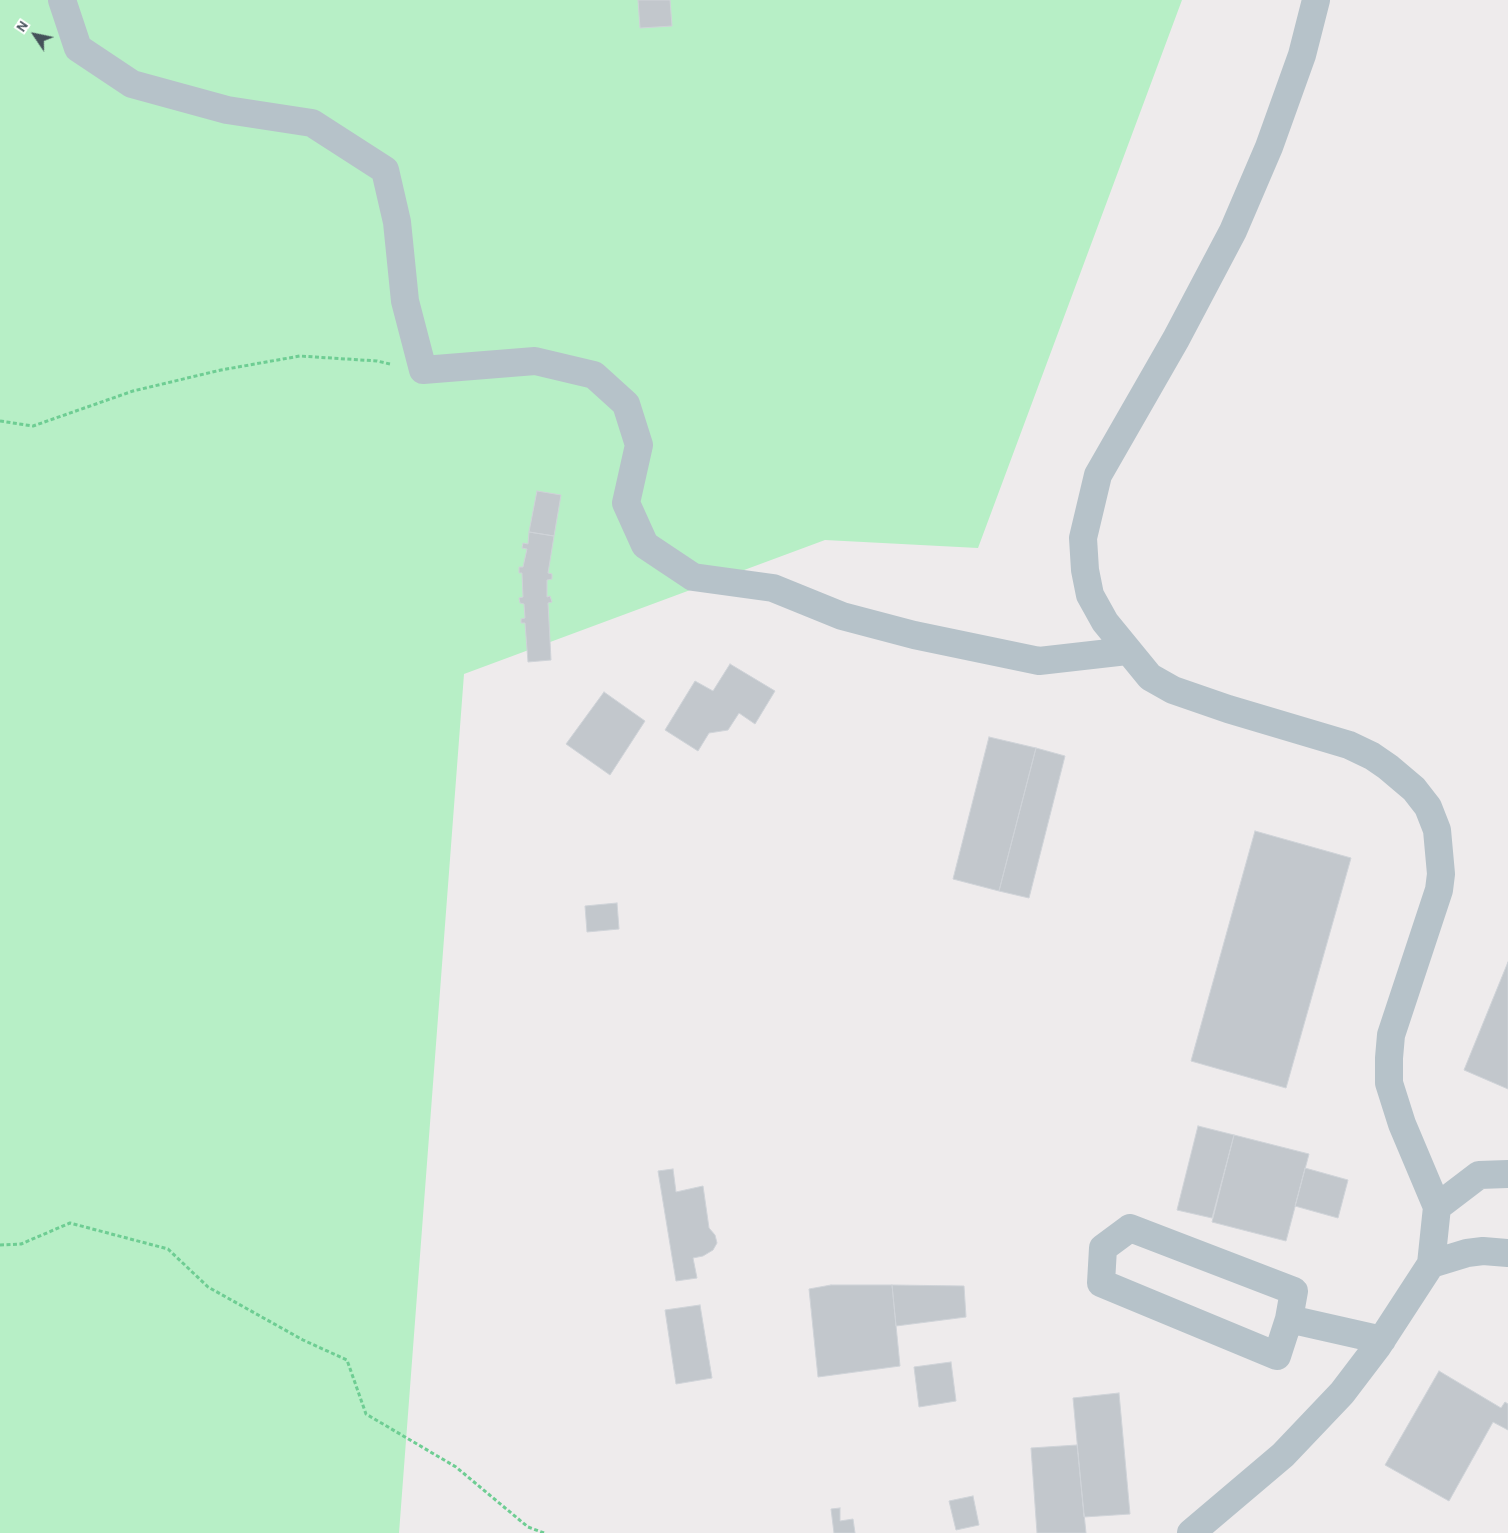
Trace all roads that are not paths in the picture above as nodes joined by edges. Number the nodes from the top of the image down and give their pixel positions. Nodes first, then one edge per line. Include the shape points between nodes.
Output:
1 (62, 0) edge
2 (1316, 0) edge
3 (1127, 651) junction
4 (1508, 1174) edge
5 (1437, 1207) junction
6 (1508, 1253) edge
7 (1431, 1264) junction
8 (1289, 1319) junction
9 (1382, 1340) junction
10 (1191, 1533) edge

1 - 3 street via 78,48 132,84 227,110 312,123 385,170 397,222 405,301 423,370 535,361 594,375 626,404 639,445 626,503 645,545 693,577 773,588 842,616 1039,661
2 - 3 street via 1302,55 1269,147 1233,231 1098,475 1083,538 1085,570 1090,595 1104,622
3 - 5 street via 1150,677 1173,690 1365,752 1414,789 1428,807 1437,830 1441,874 1439,890 1391,1035 1389,1083 1402,1124
4 - 5 street via 1479,1175
5 - 7 street
6 - 7 street via 1467,1253
7 - 9 street
8 - 8 street via 1294,1291 1130,1228 1103,1248 1101,1283 1278,1356
8 - 9 street
9 - 10 street via 1342,1393 1283,1455

